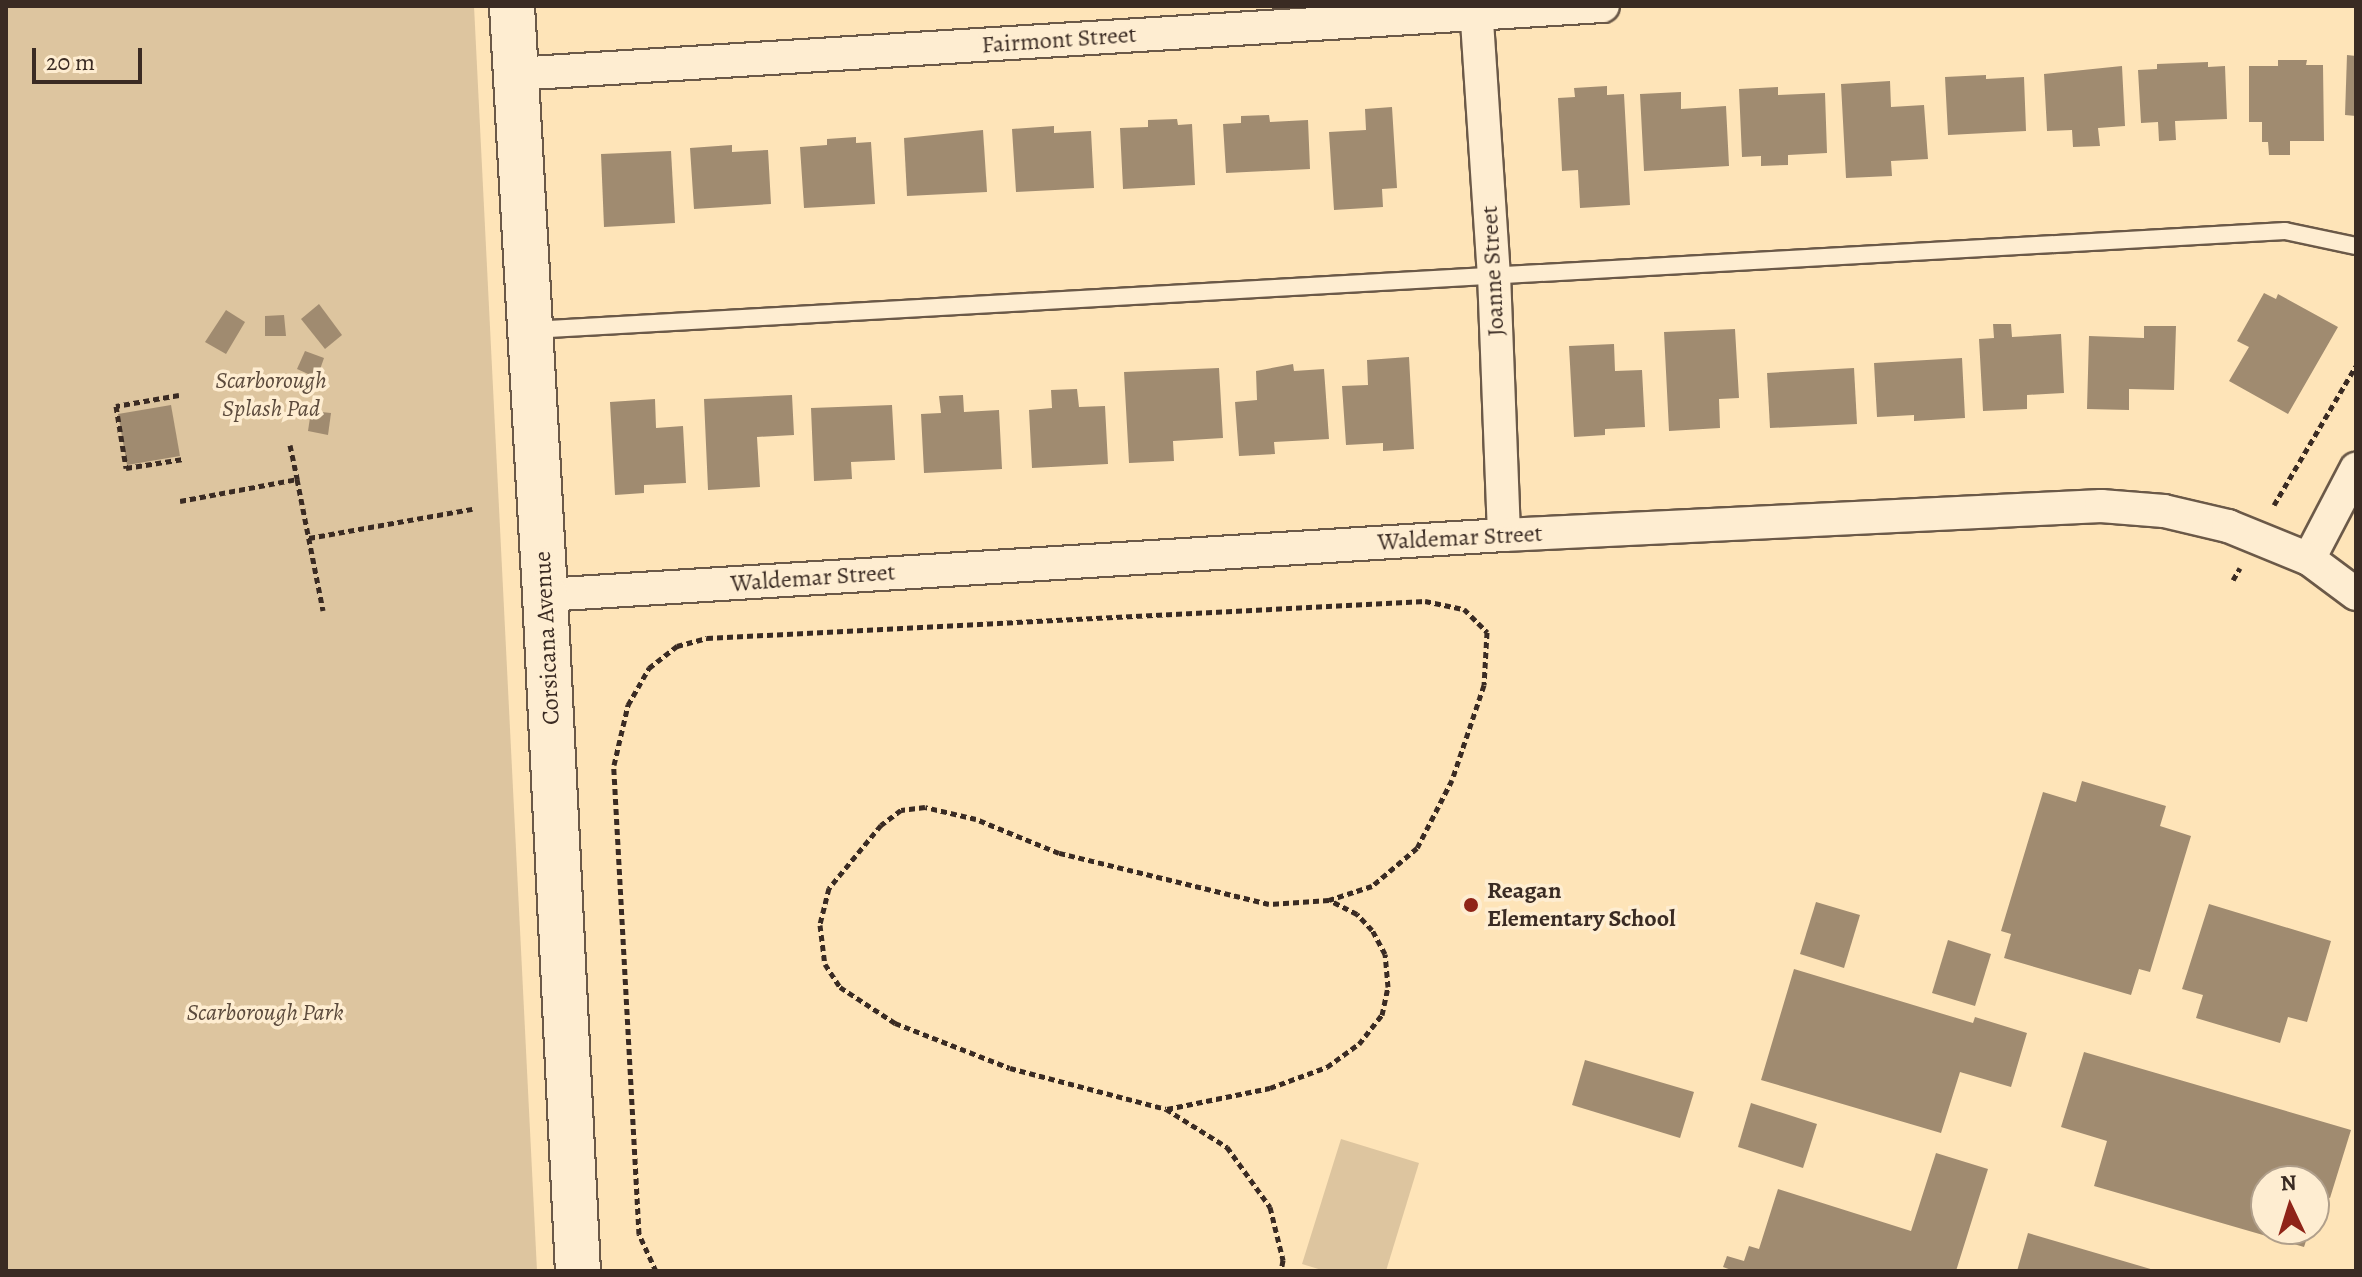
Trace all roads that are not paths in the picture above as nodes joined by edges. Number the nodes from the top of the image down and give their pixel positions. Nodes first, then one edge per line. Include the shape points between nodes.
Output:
1 (512, 6) edge
2 (1603, 6) edge
3 (1476, 10) edge
4 (515, 74) junction
5 (2356, 246) edge
6 (1494, 274) junction
7 (530, 331) junction
8 (2356, 469) edge
9 (1504, 535) junction
10 (2309, 559) junction
11 (2356, 594) edge
12 (545, 595) junction
13 (578, 1271) edge

1 - 4 street, Corsicana Avenue
2 - 3 street, Fairmont Street
3 - 4 street, Fairmont Street
3 - 6 street, Joanne Street
4 - 7 street, Corsicana Avenue
5 - 6 lane via 2285,231
6 - 7 lane
6 - 9 street, Joanne Street
7 - 12 street, Corsicana Avenue
8 - 10 street
9 - 10 street, Waldemar Street via 2101,506 2164,511 2228,526
9 - 12 street, Waldemar Street
10 - 11 street, Waldemar Street
12 - 13 street, Corsicana Avenue

